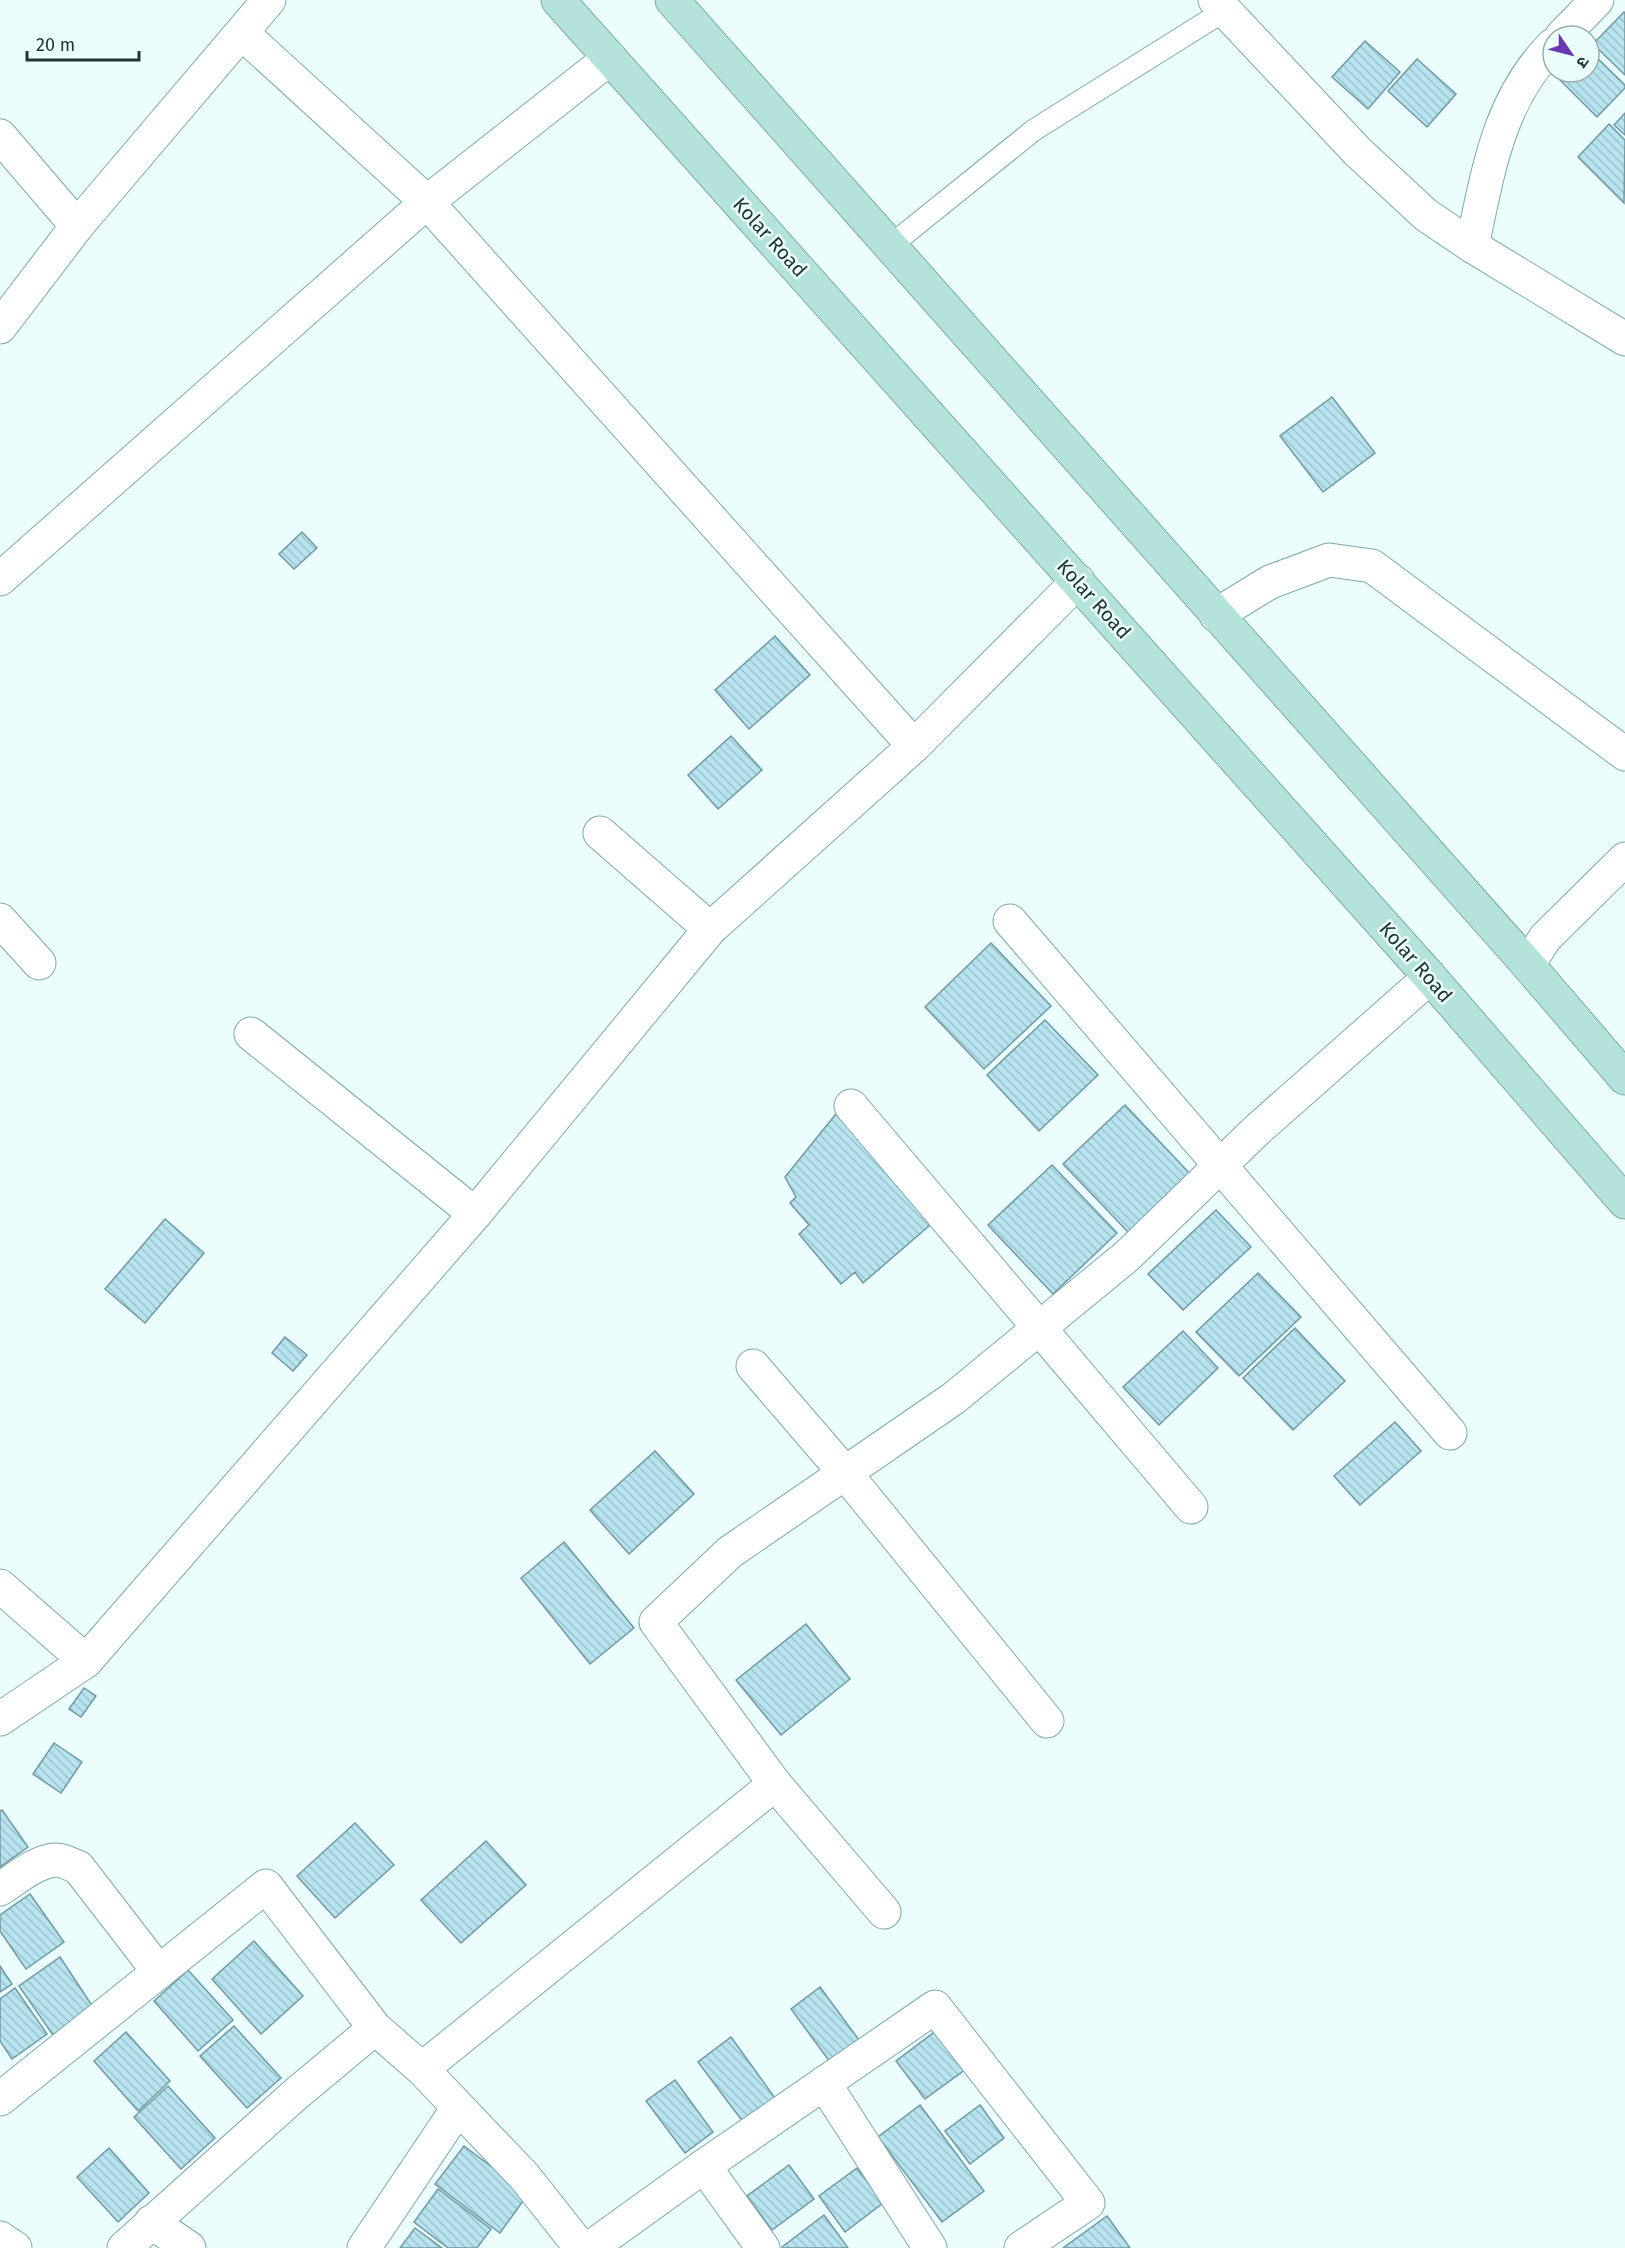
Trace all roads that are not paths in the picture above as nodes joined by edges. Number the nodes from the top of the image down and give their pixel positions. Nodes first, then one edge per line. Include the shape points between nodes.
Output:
1 (269, 0) edge
2 (558, 0) edge
3 (672, 0) edge
4 (1597, 0) edge
5 (1219, 5) edge
6 (1574, 24) edge
7 (243, 33) junction
8 (610, 58) junction
9 (1541, 58) edge
10 (0, 136) edge
11 (427, 202) junction
12 (78, 226) junction
13 (890, 246) junction
14 (1472, 246) junction
15 (0, 327) edge
16 (1625, 339) edge
17 (0, 579) edge
18 (1078, 581) junction
19 (1216, 615) junction
20 (914, 746) junction
21 (1625, 754) edge
22 (600, 833) dead end
23 (1625, 860) edge
24 (0, 920) edge
25 (1011, 921) dead end
26 (710, 929) junction
27 (39, 963) dead end
28 (1528, 965) junction
29 (1430, 977) junction
30 (251, 1034) dead end
31 (1625, 1078) edge
32 (851, 1106) dead end
33 (1220, 1166) junction
34 (1625, 1202) edge
35 (475, 1214) junction
36 (1040, 1327) junction
37 (753, 1366) dead end
38 (1450, 1433) dead end
39 (845, 1473) junction
40 (1191, 1507) dead end
41 (0, 1586) edge
42 (86, 1661) junction
43 (0, 1719) edge
44 (1047, 1722) dead end
45 (775, 1784) junction
46 (0, 1889) edge
47 (884, 1912) dead end
48 (159, 1972) junction
49 (375, 2028) junction
50 (422, 2069) junction
51 (824, 2083) junction
52 (0, 2098) edge
53 (458, 2108) junction
54 (704, 2166) junction
55 (151, 2222) junction
56 (0, 2238) edge
57 (15, 2248) edge
58 (124, 2248) edge
59 (189, 2248) edge
60 (364, 2248) edge
61 (581, 2248) edge
62 (590, 2248) edge
63 (763, 2248) edge
64 (930, 2248) edge
65 (1021, 2248) edge

1 - 7 street
2 - 8 main road, Kolar Road
3 - 13 main road
4 - 6 street
5 - 13 lane via 1034,130
5 - 14 street via 1358,152 1426,215
7 - 11 street
7 - 12 street
8 - 11 street
8 - 18 main road, Kolar Road
9 - 14 street via 1512,99 1493,152
10 - 12 street
11 - 17 street
11 - 20 street
12 - 15 street
13 - 19 main road
14 - 16 street
18 - 20 street
18 - 29 main road, Kolar Road
19 - 21 street via 1270,582 1329,560 1372,566
19 - 28 main road
20 - 26 street
22 - 26 street
23 - 28 street via 1545,938
24 - 27 street
25 - 33 street
26 - 35 street
28 - 31 main road
29 - 33 street
29 - 34 main road, Kolar Road
30 - 35 street
32 - 36 street
33 - 36 street via 1127,1256
33 - 38 street
35 - 42 street
36 - 39 street via 954,1398
36 - 40 street
37 - 39 street
39 - 44 street
39 - 45 street via 730,1552 656,1622
41 - 42 street
42 - 43 street
45 - 47 street
45 - 50 street
46 - 48 street via 57,1859 78,1867
48 - 49 street via 266,1886
48 - 52 street
49 - 50 street
49 - 55 street
50 - 53 street
51 - 54 street
51 - 64 street
51 - 65 street via 935,2007 1088,2203
53 - 60 street
53 - 61 street via 524,2176
54 - 62 street
54 - 63 street
55 - 58 street
55 - 59 street
56 - 57 street

